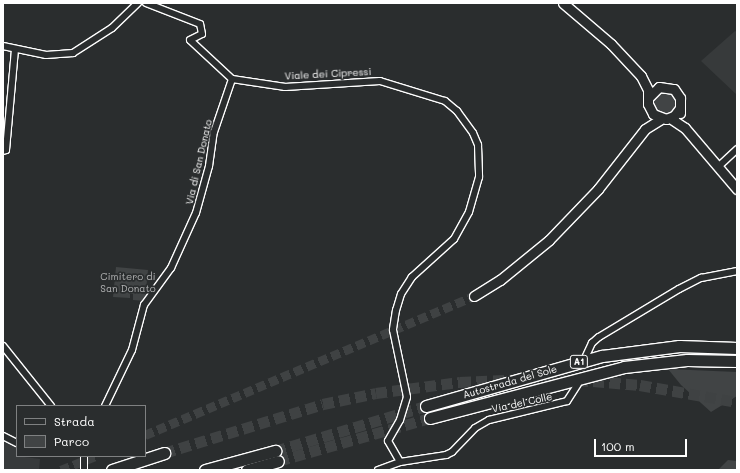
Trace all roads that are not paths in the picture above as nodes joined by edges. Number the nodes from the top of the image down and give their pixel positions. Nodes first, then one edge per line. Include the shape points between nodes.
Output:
1 (146, 3) edge
2 (563, 3) edge
3 (136, 4) edge
4 (3, 46) edge
5 (15, 49) junction
6 (641, 76) junction
7 (232, 79) junction
8 (659, 87) junction
9 (649, 97) junction
10 (649, 108) junction
11 (680, 108) junction
12 (661, 118) junction
13 (670, 118) junction
14 (685, 128) junction
15 (644, 129) junction
16 (737, 149) edge
17 (4, 151) edge
18 (718, 167) junction
19 (737, 189) edge
20 (737, 271) edge
21 (474, 296) tunnel mouth
22 (3, 346) edge
23 (737, 348) edge
24 (585, 358) tunnel mouth
25 (737, 361) edge
26 (578, 384) tunnel mouth
27 (51, 405) edge
28 (105, 405) edge
29 (426, 406) tunnel mouth
30 (430, 418) tunnel mouth
31 (3, 436) edge
32 (16, 442) edge
33 (164, 453) tunnel mouth
34 (84, 457) edge
35 (400, 462) junction
36 (84, 469) edge
37 (112, 470) edge
38 (205, 470) edge
39 (247, 470) edge
40 (378, 470) edge

1 - 7 street via 200,24 202,34 190,40
2 - 6 main road via 611,44
3 - 5 street via 112,28 73,53 46,55
4 - 5 street
5 - 17 street
6 - 8 main road
6 - 9 main road
7 - 28 street, Via di San Donato via 214,132 209,166 196,213 171,268 144,305 132,350
7 - 35 street, Viale dei Cipressi via 285,87 380,81 445,101 457,111 473,133 478,145 479,177 470,212 454,239 412,277 401,294 396,310 393,330 407,397 400,420 388,442
8 - 9 main road
8 - 11 main road via 670,87 677,92
9 - 10 main road
10 - 12 main road
10 - 15 main road
11 - 13 main road
11 - 14 main road
12 - 13 main road
12 - 15 main road
13 - 14 main road
14 - 18 main road
15 - 21 main road via 598,189 568,222 517,267
16 - 18 street
18 - 19 main road
20 - 24 street via 701,278 679,289 599,337 592,343
22 - 27 street
23 - 29 highway, Autostrada del Sole / A1 via 679,346 602,356
25 - 30 highway, Autostrada del Sole / A1 via 687,360 624,367
26 - 35 street, Via del Colle via 572,396 559,405 489,420 475,428 452,452 434,458
31 - 32 street
33 - 37 highway
34 - 36 street
35 - 40 street, Via del Colle
38 - 39 highway via 277,456

